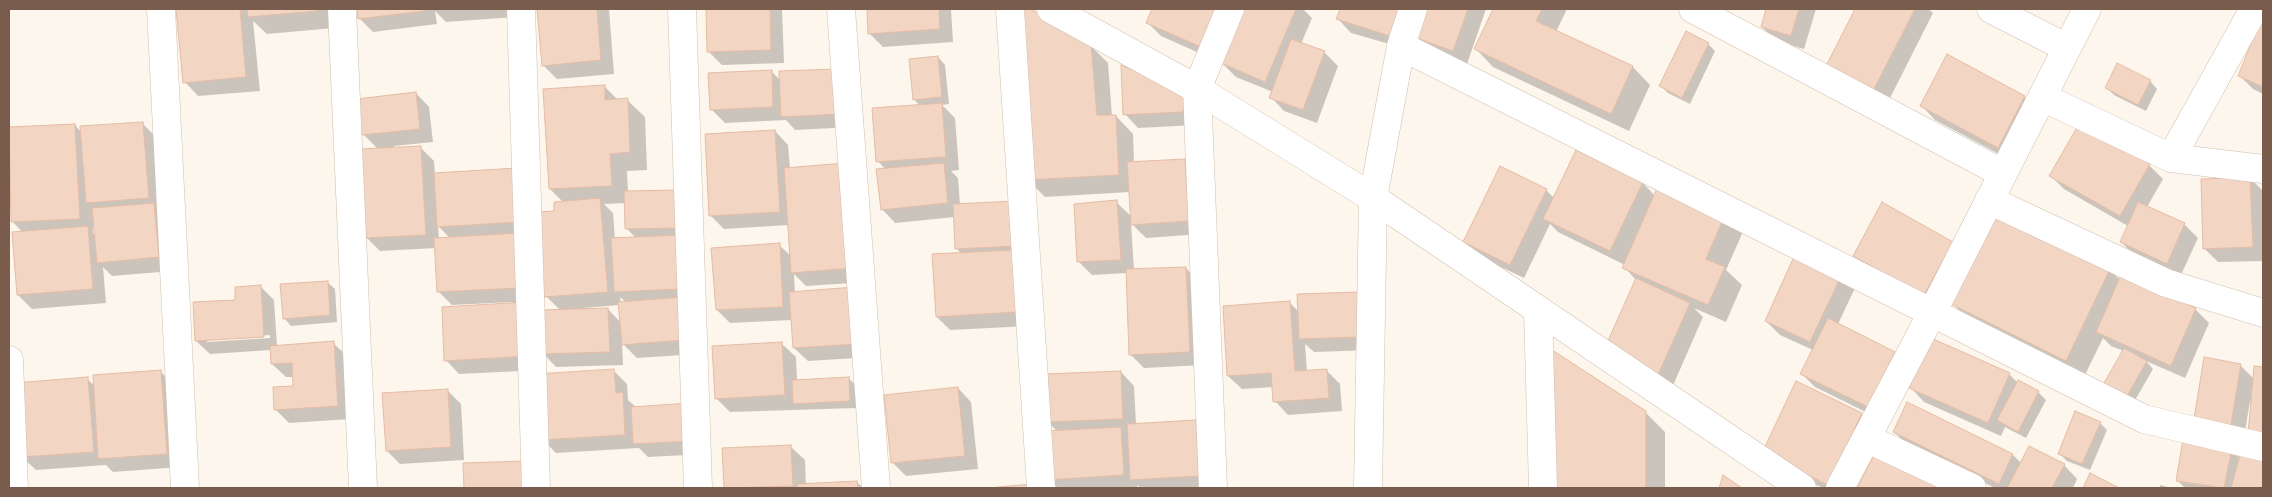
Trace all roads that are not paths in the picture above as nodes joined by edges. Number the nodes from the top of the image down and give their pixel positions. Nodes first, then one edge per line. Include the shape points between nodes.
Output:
1 (162, 9) edge
2 (342, 9) edge
3 (521, 9) edge
4 (682, 9) edge
5 (841, 9) edge
6 (1010, 9) edge
7 (1230, 9) edge
8 (1413, 9) edge
9 (1693, 9) edge
10 (1992, 9) edge
11 (2087, 9) edge
12 (2254, 9) edge
13 (1063, 12) edge
14 (1402, 46) junction
15 (2067, 48) junction
16 (1197, 89) junction
17 (2042, 97) junction
18 (2171, 158) junction
19 (2263, 169) edge
20 (2002, 173) junction
21 (1373, 198) junction
22 (1989, 200) junction
23 (1538, 310) junction
24 (2263, 313) edge
25 (1932, 314) junction
26 (9, 360) edge
27 (1866, 438) junction
28 (2263, 447) edge
29 (14, 488) edge
30 (185, 488) edge
31 (364, 488) edge
32 (536, 488) edge
33 (698, 488) edge
34 (876, 488) edge
35 (1041, 488) edge
36 (1213, 488) edge
37 (1368, 488) edge
38 (1543, 488) edge
39 (1802, 488) edge
40 (1840, 488) edge
41 (1972, 488) edge

1 - 30 street
2 - 31 street
3 - 32 street
4 - 33 street
5 - 34 street
6 - 35 street
7 - 16 street
8 - 14 street
9 - 20 street
10 - 15 street
11 - 15 street
12 - 18 street
13 - 16 street
14 - 21 street
14 - 25 street
15 - 17 street
16 - 21 street
16 - 36 street
17 - 18 street
17 - 20 street
18 - 19 street
20 - 22 street
21 - 23 street
21 - 37 street
22 - 24 street via 2166,282
22 - 25 street
23 - 38 street
23 - 39 street
25 - 27 street
25 - 28 street via 2144,419
26 - 29 street
27 - 40 street
27 - 41 street

